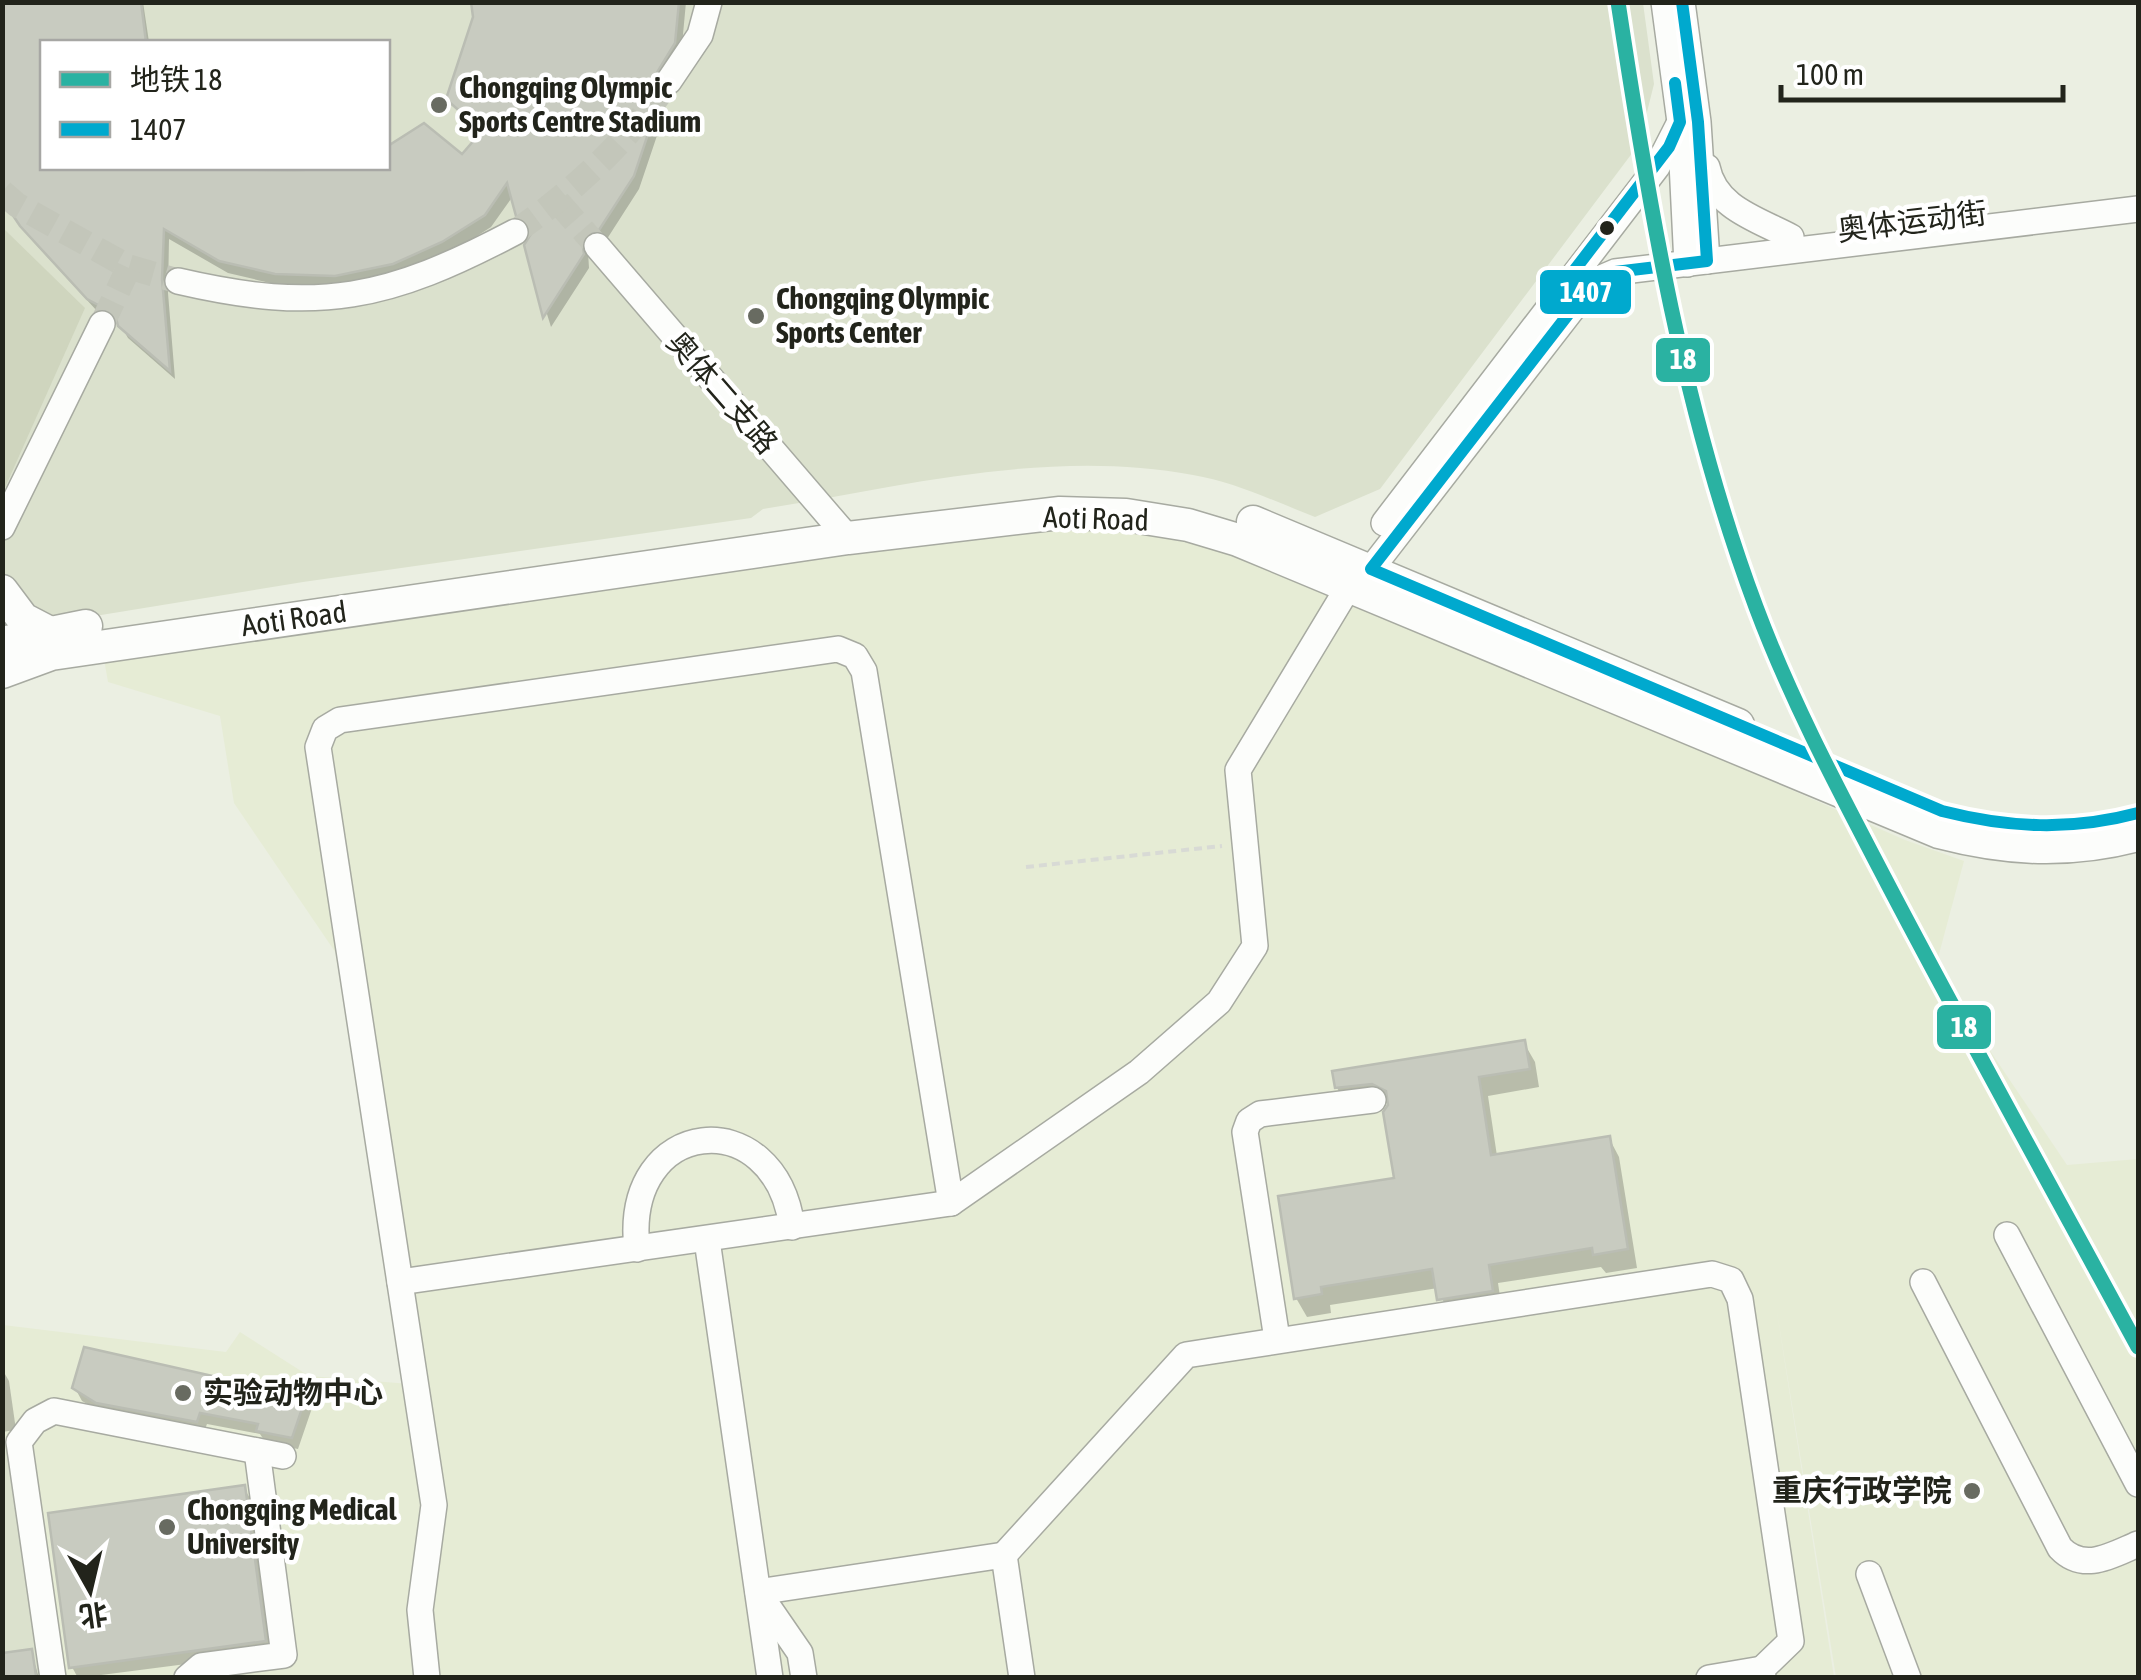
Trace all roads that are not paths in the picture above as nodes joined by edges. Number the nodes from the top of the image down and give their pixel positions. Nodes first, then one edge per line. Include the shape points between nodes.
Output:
1 (709, 2) edge
2 (1664, 2) edge
3 (1682, 2) edge
4 (669, 81) tunnel mouth
5 (1689, 122) junction
6 (2138, 194) edge
7 (2138, 210) edge
8 (515, 232) tunnel mouth
9 (1791, 237) junction
10 (597, 246) tunnel mouth
11 (1696, 255) junction
12 (1569, 278) junction
13 (178, 281) tunnel mouth
14 (102, 324) tunnel mouth
15 (2, 527) edge
16 (840, 530) junction
17 (1358, 572) junction
18 (2, 591) edge
19 (46, 632) junction
20 (2, 643) edge
21 (2, 672) edge
22 (2138, 813) edge
23 (2138, 834) edge
24 (1372, 1100) dead end
25 (951, 1203) junction
26 (792, 1226) junction
27 (2007, 1235) dead end
28 (707, 1240) junction
29 (637, 1249) junction
30 (400, 1282) junction
31 (1922, 1282) dead end
32 (1277, 1339) junction
33 (257, 1451) junction
34 (283, 1456) dead end
35 (2138, 1484) edge
36 (2138, 1544) edge
37 (1004, 1555) junction
38 (1869, 1574) dead end
39 (758, 1592) junction
40 (1763, 1673) edge
41 (54, 1678) edge
42 (187, 1678) edge
43 (427, 1678) edge
44 (770, 1678) edge
45 (804, 1678) edge
46 (1022, 1678) edge
47 (1709, 1678) edge
48 (1908, 1678) edge

1 - 4 street via 700,34
2 - 5 street
3 - 5 street
5 - 9 street via 1716,193
5 - 11 street
5 - 12 street
6 - 9 street, 奥体运动街
7 - 11 street, 奥体运动街
8 - 13 street via 428,276 376,293 312,300 244,296
9 - 11 street, 奥体运动街
10 - 16 street, 奥体二支路
11 - 12 street via 1598,261
11 - 17 street via 1614,272 1584,290
12 - 17 street
14 - 15 street
16 - 17 main road, Aoti Road via 988,499 1126,495 1226,513
16 - 19 main road, Aoti Road
16 - 21 main road, Aoti Road via 51,654
17 - 22 main road, Aoti Road via 1942,811 2016,828 2057,828
17 - 23 main road, Aoti Road via 1939,832 2059,850
17 - 25 street via 1238,770 1255,946 1219,1002 1139,1072
18 - 19 main road via 23,619
19 - 20 main road, Aoti Road
24 - 32 street via 1260,1114 1249,1121 1245,1132
25 - 26 street
25 - 30 street via 864,671 855,656 838,649 570,687 340,720 324,730 318,747
26 - 28 street
26 - 29 street via 770,1166 727,1142 702,1141 678,1148 643,1182 635,1205
27 - 35 street
28 - 29 street
28 - 39 street
29 - 30 street
30 - 43 street via 434,1506 420,1610
31 - 36 street via 2060,1548 2069,1558 2093,1563
32 - 37 street via 1186,1356
32 - 40 street via 1712,1274 1732,1280 1790,1641
33 - 34 street
33 - 41 street via 54,1411 36,1421 19,1442
33 - 42 street via 284,1655 201,1666
37 - 39 street
37 - 46 street
38 - 48 street
39 - 44 street
39 - 45 street via 800,1653
40 - 47 street

